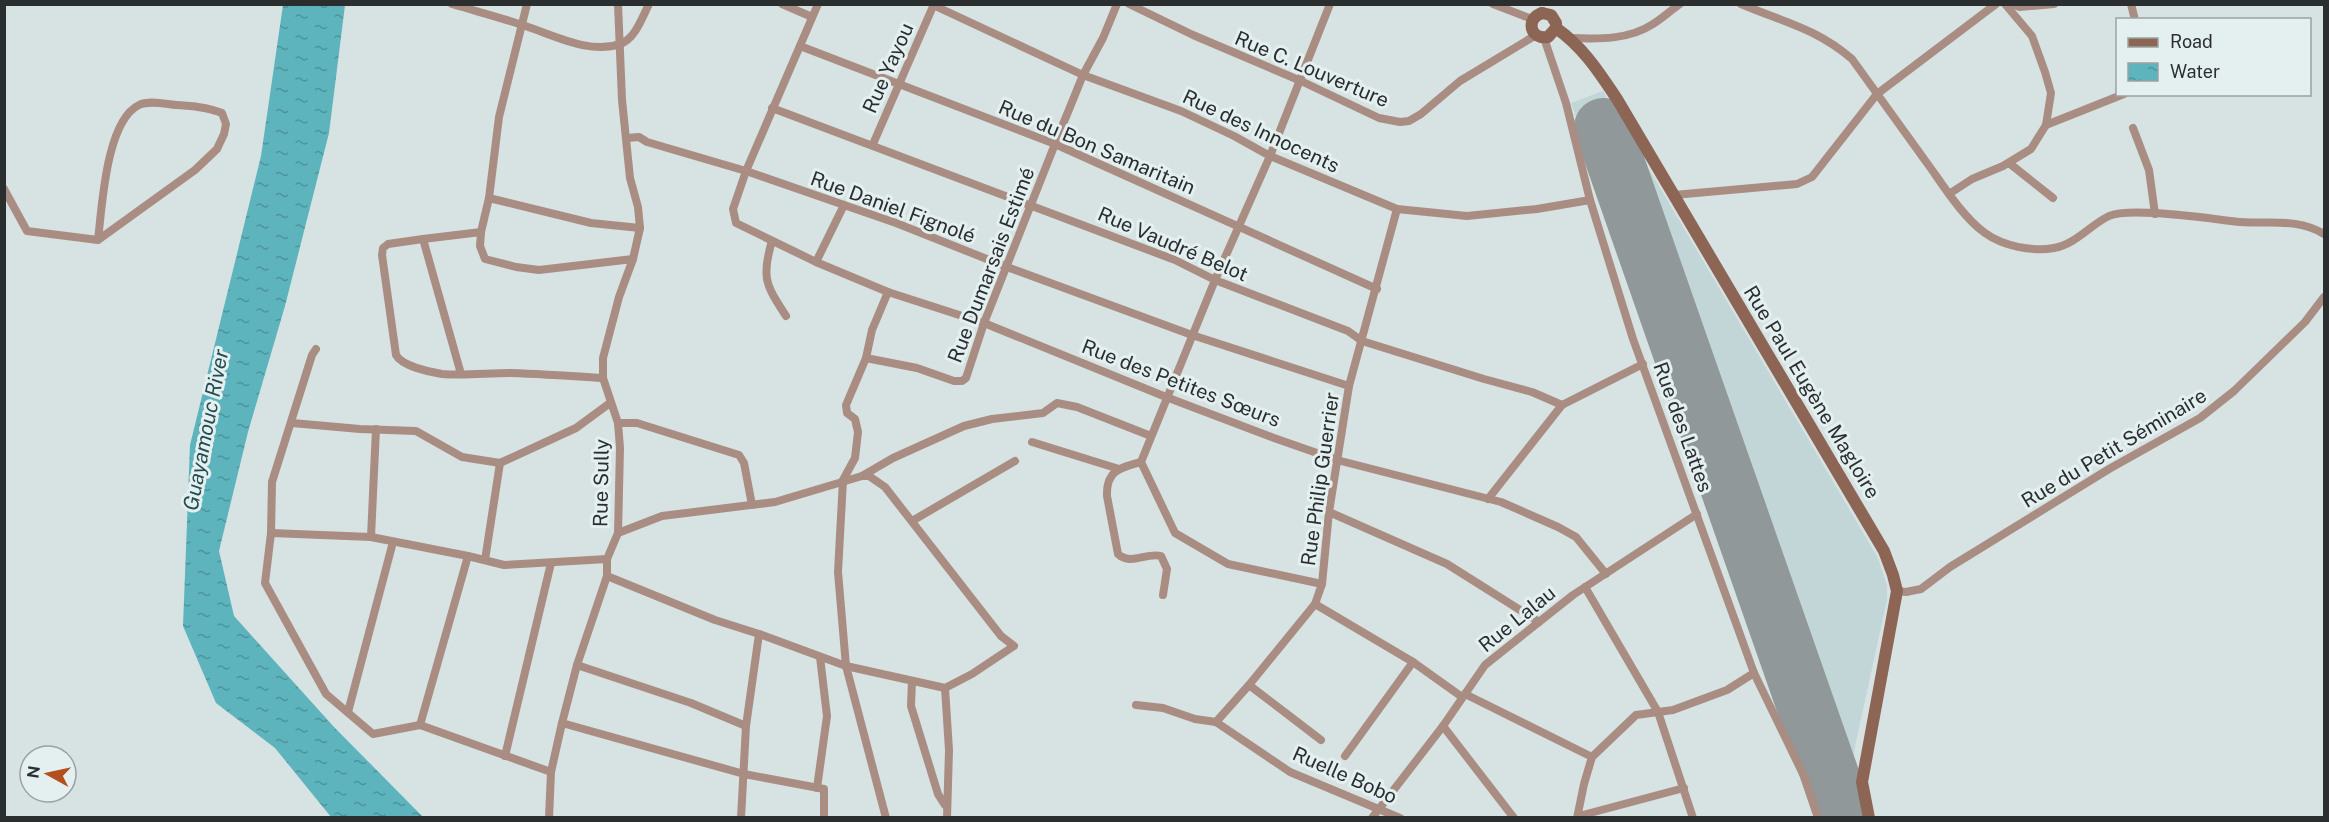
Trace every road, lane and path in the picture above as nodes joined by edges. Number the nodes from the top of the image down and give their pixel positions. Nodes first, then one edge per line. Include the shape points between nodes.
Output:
1 (452, 4) edge
2 (527, 4) edge
3 (618, 4) edge
4 (649, 4) edge
5 (782, 4) edge
6 (818, 4) edge
7 (1117, 4) edge
8 (1129, 4) edge
9 (1330, 4) edge
10 (1493, 4) edge
11 (1680, 4) edge
12 (1741, 4) edge
13 (1996, 4) edge
14 (2005, 4) edge
15 (2054, 4) edge
16 (933, 5) edge
17 (463, 6) edge
18 (2016, 6) edge
19 (1538, 12) edge
20 (812, 18) junction
21 (522, 25) junction
22 (1556, 28) junction
23 (1540, 37) junction
24 (1571, 38) junction
25 (620, 44) junction
26 (801, 46) junction
27 (1083, 75) junction
28 (1301, 81) junction
29 (899, 84) junction
30 (1876, 93) junction
31 (2119, 96) edge
32 (772, 108) junction
33 (2046, 125) junction
34 (2133, 128) dead end
35 (627, 138) junction
36 (873, 144) junction
37 (1055, 144) junction
38 (1270, 156) junction
39 (2009, 163) junction
40 (746, 171) junction
41 (4, 189) edge
42 (1949, 194) junction
43 (1674, 195) junction
44 (489, 198) junction
45 (2053, 198) dead end
46 (1590, 200) junction
47 (1031, 204) junction
48 (844, 205) junction
49 (1397, 209) junction
50 (2155, 214) junction
51 (1238, 227) junction
52 (640, 228) junction
53 (481, 232) junction
54 (2325, 234) edge
55 (423, 239) junction
56 (98, 240) junction
57 (772, 241) junction
58 (633, 259) junction
59 (816, 262) junction
60 (1007, 267) junction
61 (1215, 280) junction
62 (1377, 289) junction
63 (888, 292) junction
64 (2325, 297) edge
65 (786, 316) dead end
66 (984, 323) junction
67 (1192, 335) junction
68 (1362, 341) junction
69 (316, 349) dead end
70 (866, 358) junction
71 (1642, 364) junction
72 (461, 374) junction
73 (603, 378) junction
74 (1349, 386) junction
75 (1166, 397) junction
76 (610, 403) junction
77 (1562, 405) junction
78 (292, 423) junction
79 (618, 423) junction
80 (376, 429) junction
81 (1152, 436) junction
82 (1032, 442) dead end
83 (1337, 460) junction
84 (1015, 461) dead end
85 (1141, 462) junction
86 (500, 464) junction
87 (1119, 469) junction
88 (862, 476) junction
89 (843, 480) junction
90 (1488, 499) junction
91 (752, 505) junction
92 (1329, 512) junction
93 (1697, 514) junction
94 (912, 521) junction
95 (271, 533) junction
96 (618, 533) junction
97 (371, 537) junction
98 (393, 542) junction
99 (468, 555) junction
100 (607, 559) junction
101 (484, 560) junction
102 (551, 563) junction
103 (1606, 574) junction
104 (607, 576) junction
105 (1322, 584) junction
106 (1585, 587) junction
107 (1897, 591) junction
108 (1163, 595) dead end
109 (1314, 604) junction
110 (1539, 622) junction
111 (759, 634) junction
112 (820, 657) junction
113 (1413, 662) junction
114 (577, 665) junction
115 (846, 666) junction
116 (1754, 673) junction
117 (912, 681) junction
118 (1249, 685) junction
119 (945, 688) junction
120 (1464, 695) junction
121 (1136, 705) dead end
122 (348, 712) junction
123 (1658, 712) junction
124 (1216, 722) junction
125 (562, 723) junction
126 (420, 725) junction
127 (746, 726) junction
128 (1443, 726) junction
129 (1321, 740) dead end
130 (505, 756) junction
131 (1345, 756) dead end
132 (1592, 757) junction
133 (551, 772) junction
134 (744, 774) junction
135 (817, 788) junction
136 (1684, 788) junction
137 (945, 805) junction
138 (1378, 810) junction
139 (1578, 817) edge
140 (1818, 817) edge
141 (549, 818) edge
142 (741, 818) edge
143 (824, 818) edge
144 (886, 818) edge
145 (946, 818) edge
146 (1372, 818) edge
147 (1400, 818) edge
148 (1514, 818) edge
149 (1693, 818) edge
150 (1869, 818) edge

1 - 17 street
2 - 21 street
3 - 25 street, Rue Sully
4 - 25 street via 631,38
5 - 20 street
6 - 20 street
7 - 27 street, Rue Dumarsais Estimé
8 - 28 street, Rue C. Louverture
9 - 28 street
10 - 19 street
11 - 24 street via 1633,35
12 - 30 street via 1834,43 1852,59
13 - 30 street
14 - 33 street via 2032,36 2045,72 2051,93
15 - 18 street
16 - 27 street, Rue des Innocents
16 - 29 street, Rue Yayou
17 - 21 street
19 - 22 main road via 1551,15
19 - 23 main road via 1531,26
20 - 26 street
21 - 25 street via 581,45
21 - 44 street via 499,117
22 - 23 main road via 1552,35
22 - 24 main road, Rue Paul Eugène Magloire
23 - 28 street, Rue C. Louverture via 1460,81 1409,121 1379,118
23 - 46 street, Rue des Lattes via 1566,103
24 - 43 main road, Rue Paul Eugène Magloire via 1590,58 1617,99
25 - 35 street, Rue Sully
26 - 29 street, Rue du Bon Samaritain
26 - 32 street
27 - 37 street, Rue Dumarsais Estimé
27 - 38 street, Rue des Innocents via 1181,111
28 - 38 street
29 - 36 street, Rue Yayou
29 - 37 street, Rue du Bon Samaritain
30 - 42 street
30 - 43 street via 1820,168 1804,182
31 - 33 street
32 - 36 street, Rue Vaudré Belot
32 - 40 street
33 - 39 street via 2031,149
34 - 50 street via 2149,170
35 - 40 street, Rue Daniel Fignolé via 639,137
35 - 52 street, Rue Sully
36 - 47 street, Rue Vaudré Belot
37 - 47 street, Rue Dumarsais Estimé
37 - 51 street, Rue du Bon Samaritain
38 - 49 street, Rue des Innocents
38 - 51 street
39 - 42 street
39 - 45 street
40 - 48 street, Rue Daniel Fignolé
40 - 57 street, Rue des Petites Sœurs via 733,208 736,223
41 - 56 street via 27,231
42 - 50 street via 1982,231 1996,240 2030,248 2055,248 2074,241 2111,215
43 - 107 main road, Rue Paul Eugène Magloire via 1884,551
44 - 52 street via 581,221
44 - 53 street
46 - 49 street, Rue des Innocents via 1467,216
46 - 71 street, Rue des Lattes
47 - 60 street, Rue Dumarsais Estimé
47 - 61 street, Rue Vaudré Belot
48 - 59 street
48 - 60 street, Rue Daniel Fignolé
49 - 62 street, Rue Philip Guerrier
50 - 54 street via 2248,224 2298,222
51 - 61 street
51 - 62 street, Rue du Bon Samaritain
52 - 58 street, Rue Sully
53 - 55 street
53 - 58 street via 480,246 485,259 516,267 539,270
55 - 72 street
55 - 72 street via 383,248 396,355 402,363 440,374
56 - 56 street via 195,170 217,149 224,134 222,113 167,104 143,103 134,108 121,124 110,155
57 - 59 street, Rue des Petites Sœurs
57 - 65 street via 765,269 768,285
58 - 73 street, Rue Sully via 618,297 603,358
59 - 63 street, Rue des Petites Sœurs
60 - 66 street, Rue Dumarsais Estimé
60 - 67 street, Rue Daniel Fignolé
61 - 67 street
61 - 68 street, Rue Vaudré Belot via 1348,331
62 - 68 street, Rue Philip Guerrier
63 - 66 street, Rue des Petites Sœurs
63 - 70 street via 872,330
64 - 107 street, Rue du Petit Séminaire via 2305,322 2234,391 2200,418 2109,469 1921,589
66 - 70 street, Rue Dumarsais Estimé via 962,381
66 - 75 street, Rue des Petites Sœurs
67 - 74 street, Rue Daniel Fignolé
67 - 75 street
68 - 74 street, Rue Philip Guerrier
68 - 77 street, Rue Vaudré Belot via 1532,392
69 - 78 street
70 - 89 street via 846,405 858,432 855,458
71 - 77 street
71 - 93 street, Rue des Lattes
72 - 73 street
73 - 76 street, Rue Sully
74 - 83 street, Rue Philip Guerrier
75 - 81 street
75 - 83 street, Rue des Petites Sœurs
76 - 79 street, Rue Sully
76 - 86 street via 576,428
77 - 90 street
78 - 80 street
78 - 95 street via 272,482
79 - 91 street via 637,423 739,455
79 - 96 street, Rue Sully
80 - 86 street via 416,431 462,458
80 - 97 street
81 - 85 street
81 - 88 street via 1057,403 1043,413 964,426
82 - 87 street
83 - 90 street, Rue des Petites Sœurs
83 - 92 street, Rue Philip Guerrier
84 - 94 street
85 - 87 street
85 - 105 street via 1175,532 1228,564
86 - 101 street
87 - 108 street via 1106,487 1118,554 1130,560 1161,556 1167,569
88 - 89 street
88 - 94 street via 869,476 885,487
89 - 91 street via 775,502
89 - 115 street via 838,572
90 - 103 street, Rue des Petites Sœurs via 1576,537
91 - 96 street via 662,516
92 - 105 street, Rue Philip Guerrier
92 - 110 street via 1447,564
93 - 103 street, Rue Lalau
93 - 116 street, Rue des Lattes
94 - 119 street via 1001,636 1014,646
95 - 97 street
95 - 122 street via 264,583 326,694
96 - 100 street, Rue Sully
97 - 98 street
98 - 99 street
98 - 122 street
99 - 101 street
99 - 126 street
100 - 102 street
100 - 104 street, Rue Sully
101 - 102 street via 504,565
102 - 130 street
103 - 106 street, Rue Lalau
104 - 111 street
104 - 114 street, Rue Sully
105 - 109 street, Rue Philip Guerrier
106 - 110 street, Rue Lalau
106 - 123 street
107 - 150 main road, Rue Paul Eugène Magloire via 1862,782
109 - 113 street
109 - 118 street, Rue Philip Guerrier
110 - 120 street, Rue Lalau via 1485,665
111 - 112 street
111 - 127 street
112 - 115 street
112 - 135 street via 827,716
113 - 120 street
113 - 131 street
114 - 125 street, Rue Sully
114 - 127 street
115 - 117 street
115 - 144 street
116 - 123 street via 1727,690
116 - 140 street, Rue des Lattes via 1804,776
117 - 119 street
117 - 137 street via 911,706 938,794
118 - 124 street, Rue Philip Guerrier
118 - 129 street
119 - 137 street via 949,750
120 - 128 street, Rue Lalau
120 - 132 street
121 - 124 street
122 - 126 street via 374,734
123 - 132 street via 1636,716
123 - 136 street
124 - 138 street, Ruelle Bobo via 1290,772
125 - 133 street, Rue Sully
125 - 134 street
126 - 130 street
127 - 134 street
128 - 138 street, Rue Lalau
128 - 148 street
130 - 133 street
132 - 139 street
133 - 141 street, Rue Sully
134 - 135 street
134 - 142 street
135 - 143 street via 824,789
136 - 139 street
136 - 149 street
137 - 145 street
138 - 146 street, Rue Lalau
138 - 147 street, Ruelle Bobo

